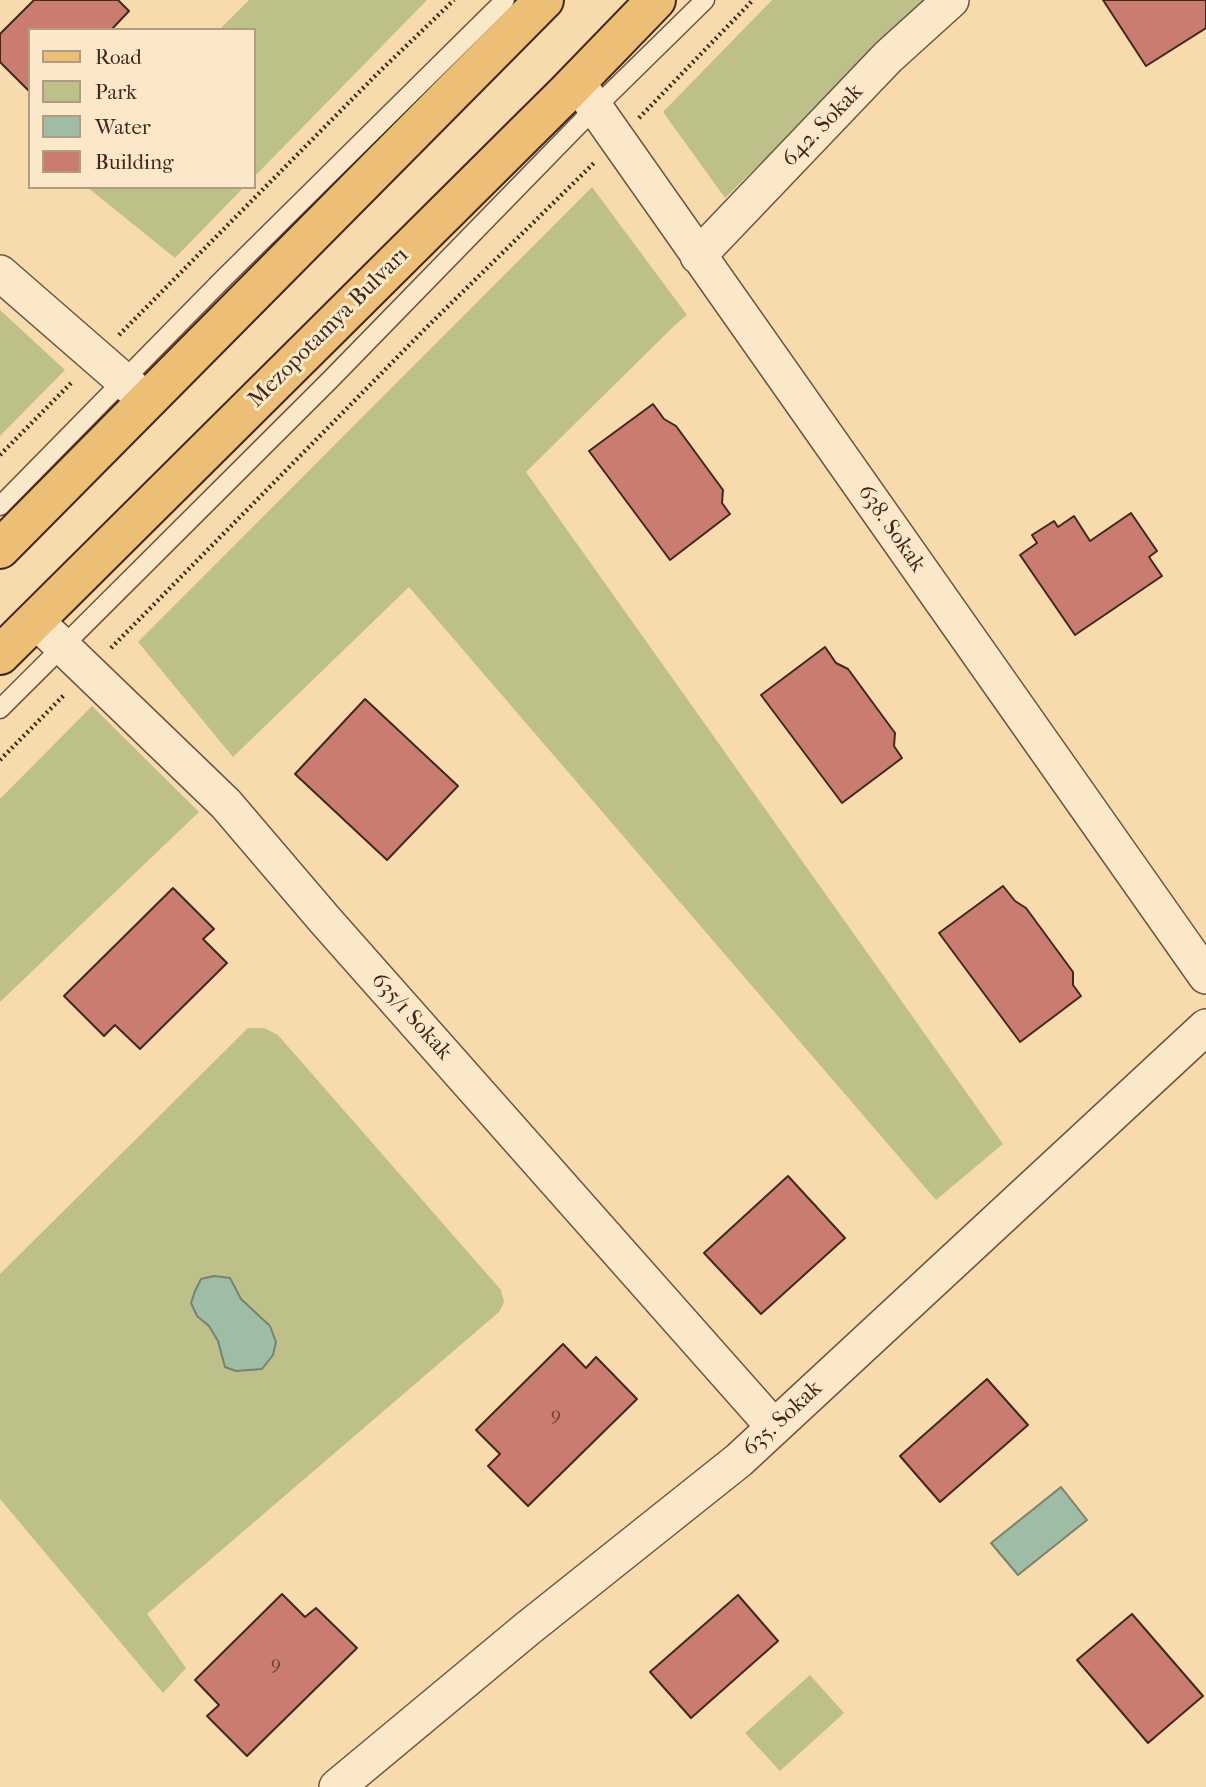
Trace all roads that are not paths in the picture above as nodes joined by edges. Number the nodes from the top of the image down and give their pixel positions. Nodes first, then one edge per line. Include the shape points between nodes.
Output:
1 (656, 0) edge
2 (705, 0) edge
3 (951, 0) edge
4 (524, 4) edge
5 (586, 95) junction
6 (698, 256) junction
7 (0, 274) edge
8 (135, 390) junction
9 (0, 506) edge
10 (0, 549) edge
11 (35, 620) junction
12 (62, 646) junction
13 (0, 654) edge
14 (0, 709) edge
15 (1206, 976) edge
16 (1206, 1027) edge
17 (774, 1427) junction
18 (337, 1787) edge

1 - 5 main road, Mezopotamya Bulvarı
2 - 5 lane
3 - 6 street, 642. Sokak via 888,57
4 - 8 main road
5 - 6 street, 638. Sokak
5 - 11 main road, Mezopotamya Bulvarı
5 - 12 lane via 330,380
6 - 15 street, 638. Sokak
7 - 8 street
8 - 9 lane
8 - 10 main road
11 - 12 street, 635/1 Sokak
11 - 13 main road, Mezopotamya Bulvarı
12 - 14 lane
12 - 17 street, 635/1 Sokak via 226,804
16 - 17 street, 635. Sokak
17 - 18 street, 635. Sokak

